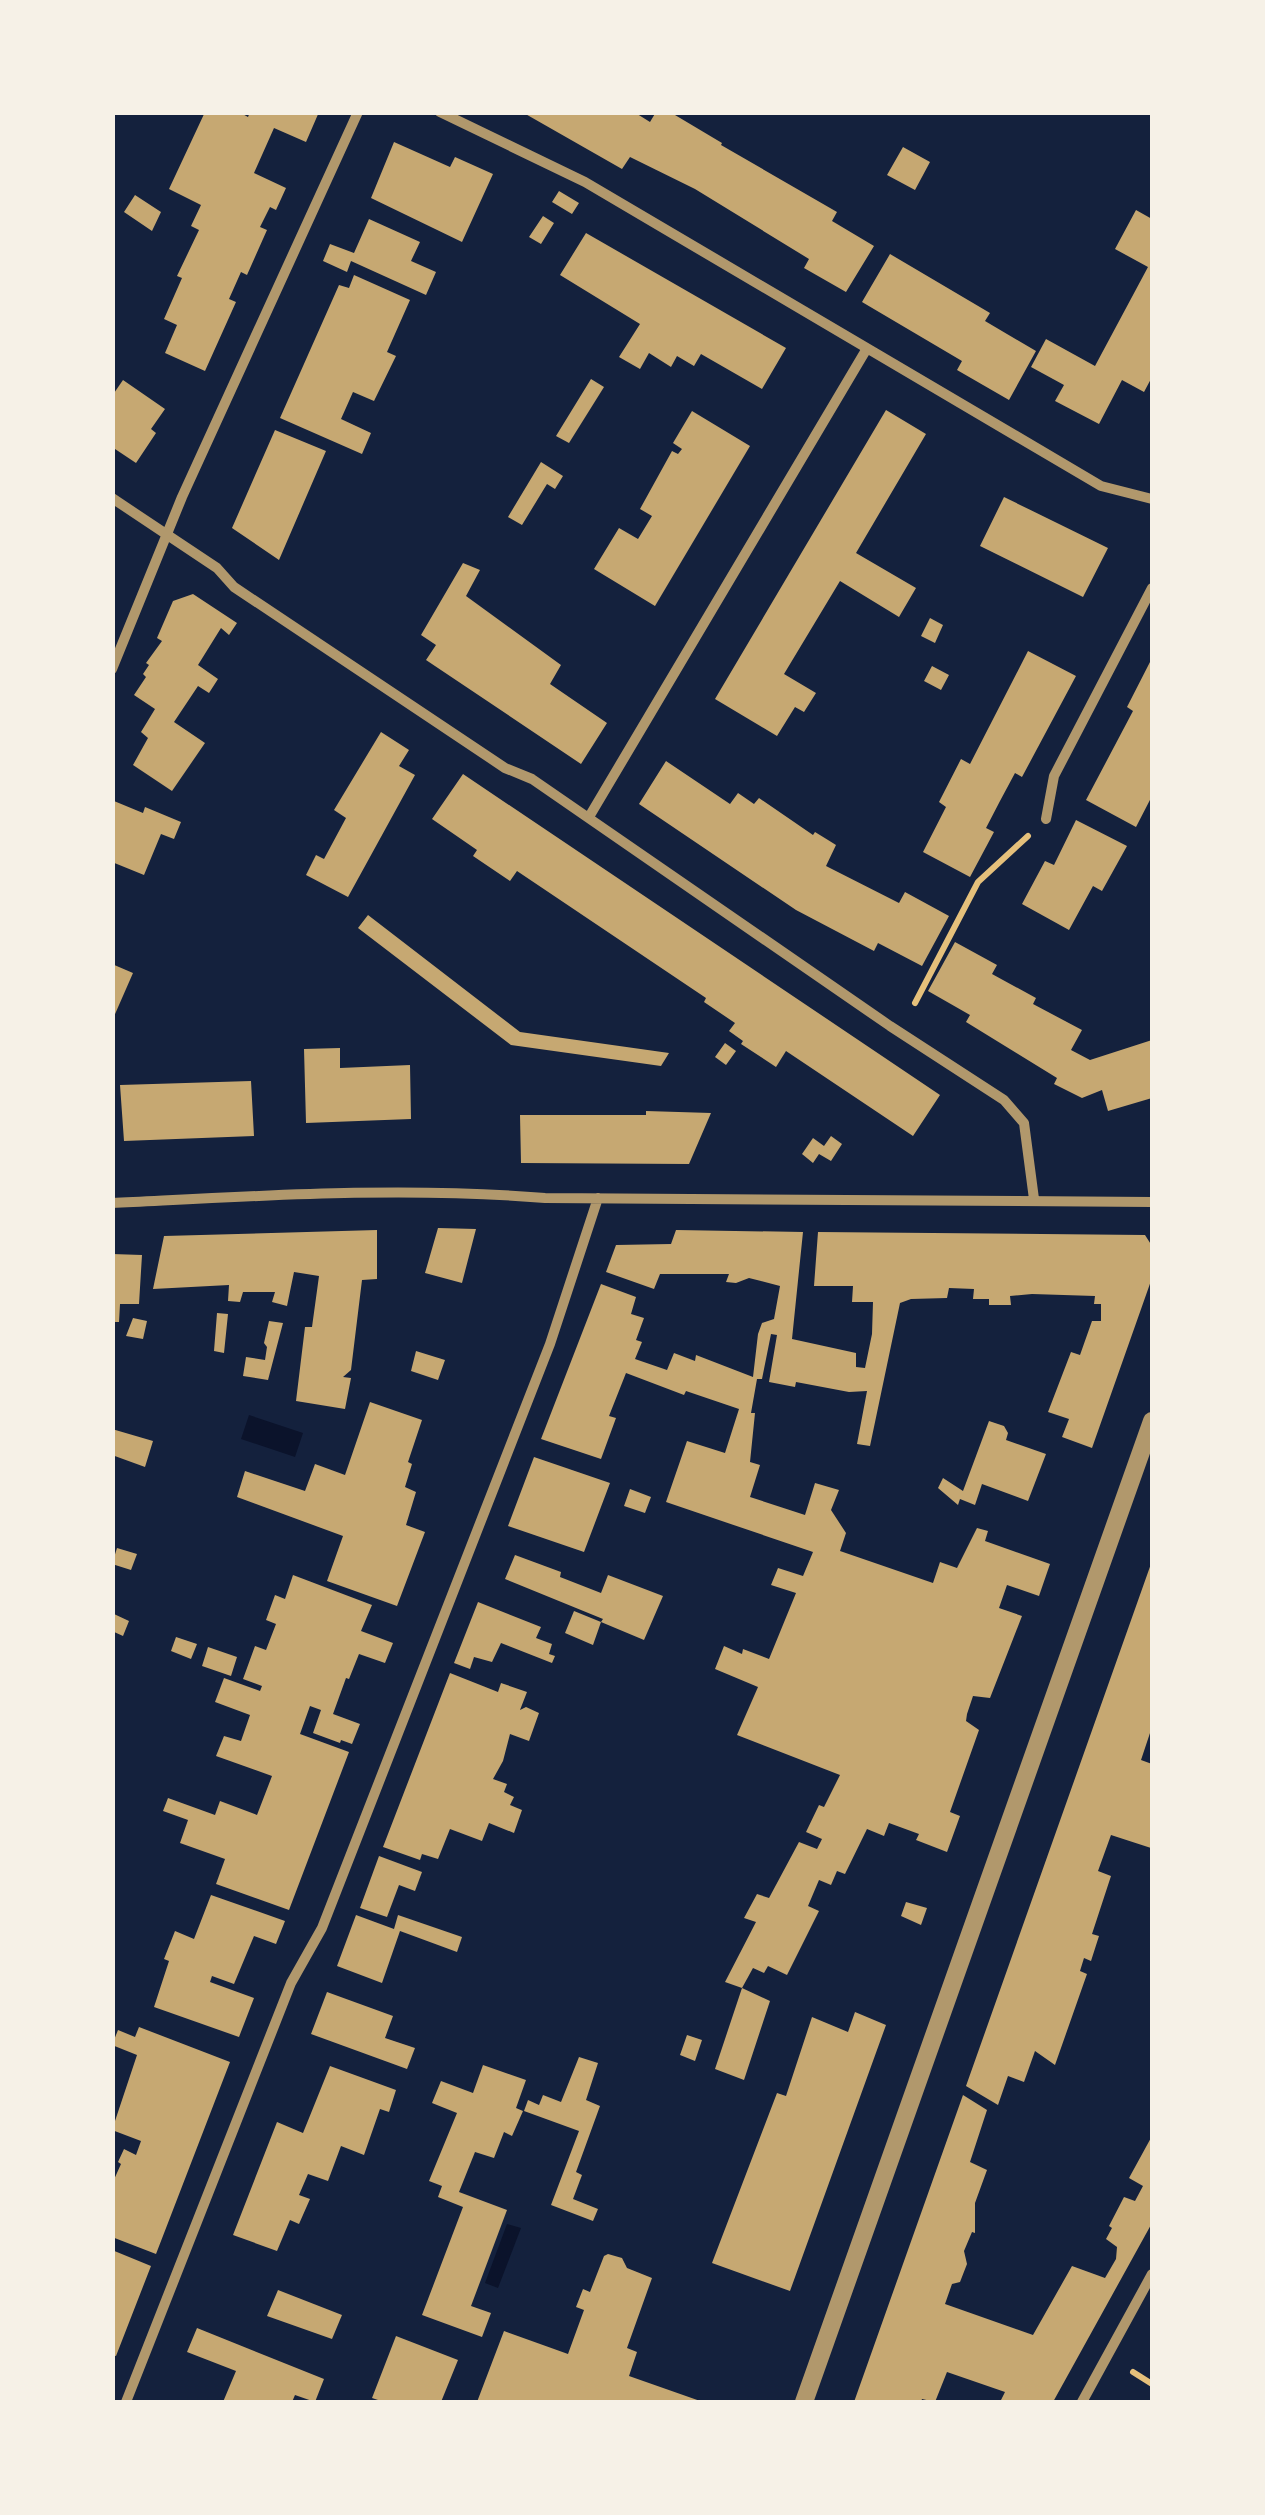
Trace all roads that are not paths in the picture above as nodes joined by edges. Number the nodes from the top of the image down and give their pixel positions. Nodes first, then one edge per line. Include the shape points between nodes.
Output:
1 (358, 112) edge
2 (440, 112) edge
3 (866, 350) junction
4 (112, 498) edge
5 (1152, 499) edge
6 (168, 534) junction
7 (1152, 588) edge
8 (112, 669) edge
9 (589, 818) junction
10 (1046, 819) road end
11 (598, 1198) junction
12 (1034, 1199) junction
13 (1152, 1202) edge
14 (112, 1203) edge
15 (1152, 1421) edge
16 (1152, 2274) edge
17 (126, 2402) edge
18 (804, 2402) edge
19 (1082, 2402) edge

1 - 6 street
2 - 3 street via 585,182
3 - 5 street via 1101,486
3 - 9 street
4 - 6 street
6 - 8 street
6 - 9 street via 234,587
7 - 10 street via 1054,776
9 - 12 street via 1012,1106 1024,1123
11 - 12 street
11 - 14 street via 418,1194
11 - 17 street via 550,1344 322,1928 290,1983
12 - 13 street
15 - 18 street
16 - 19 street

